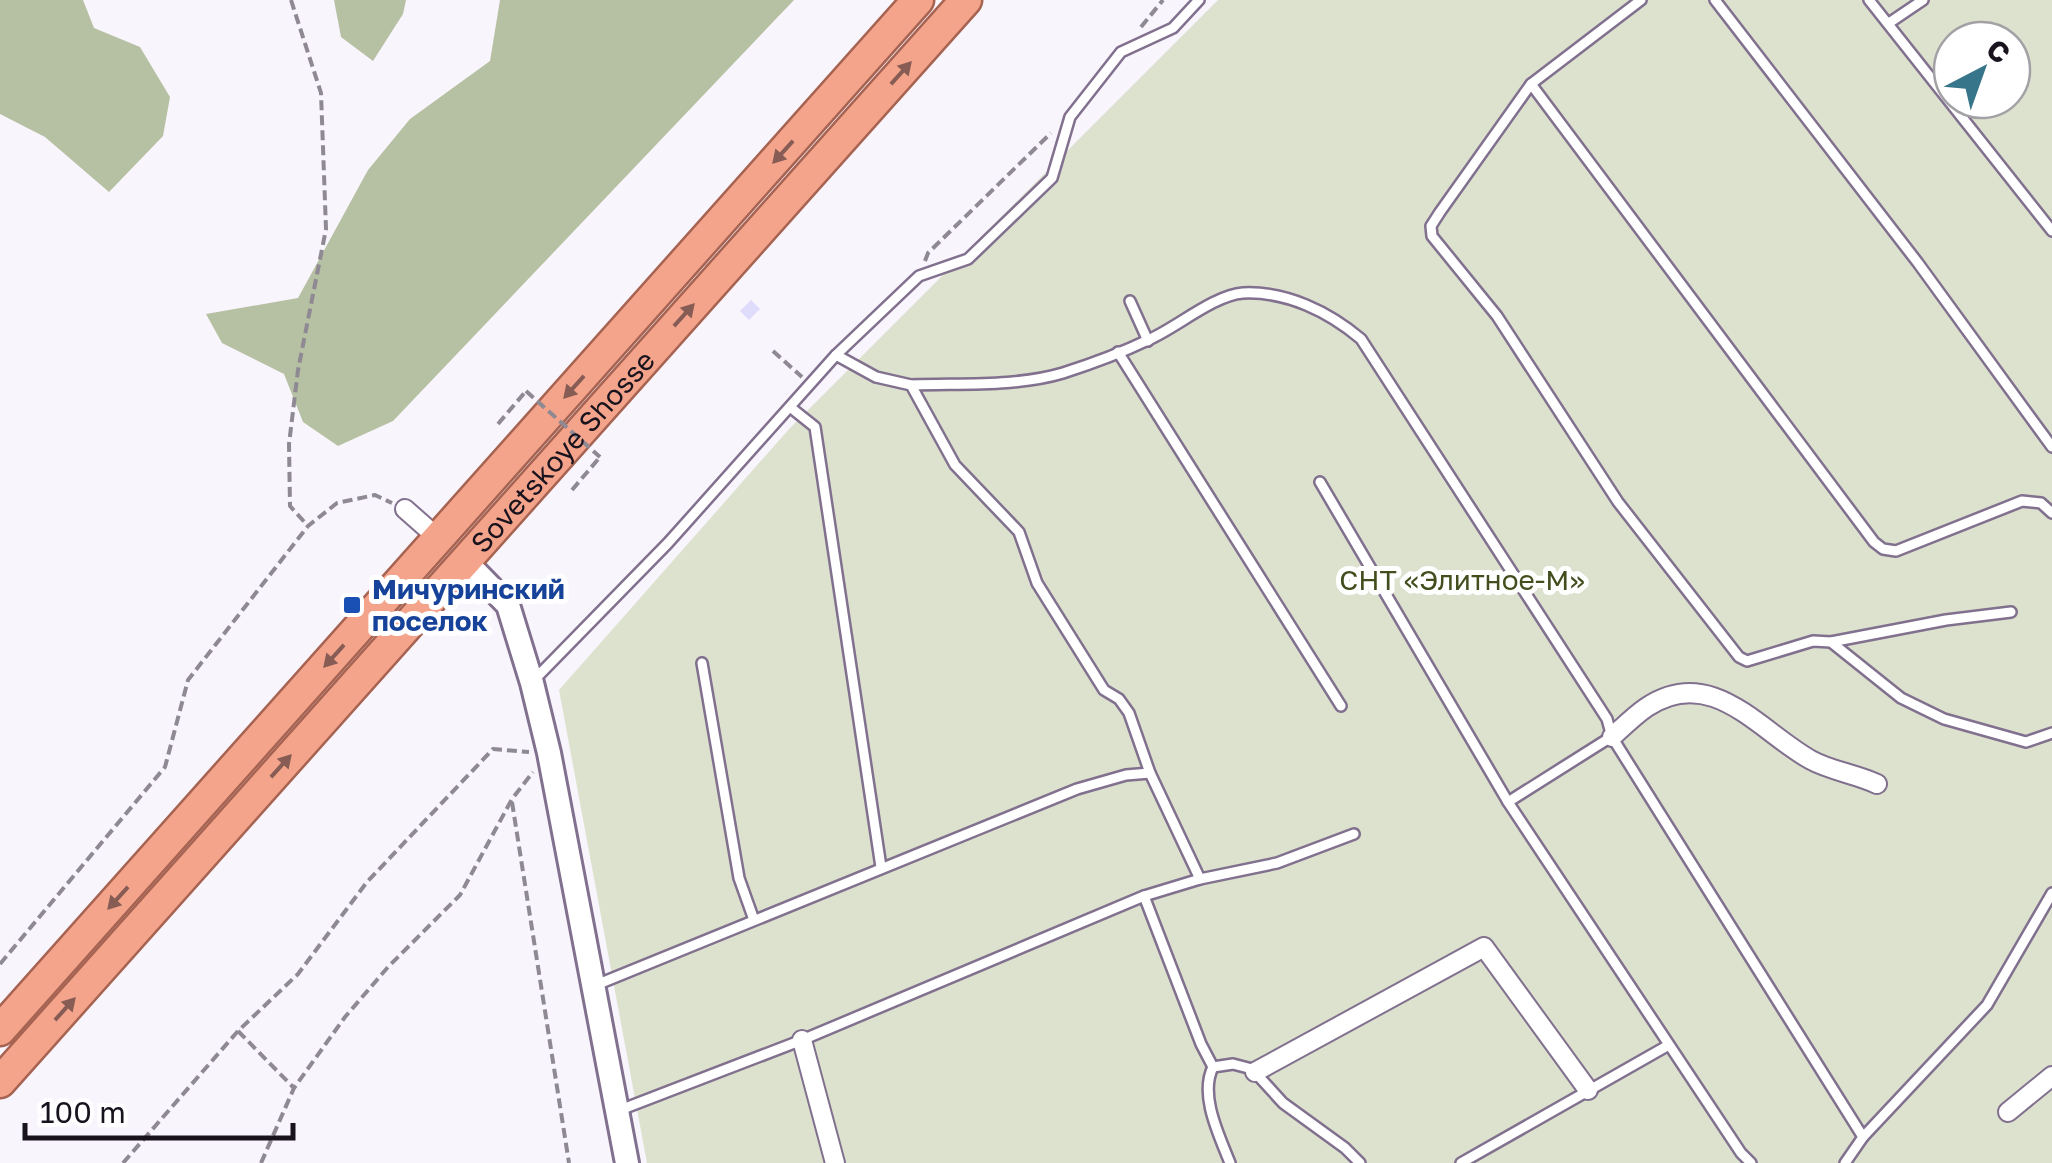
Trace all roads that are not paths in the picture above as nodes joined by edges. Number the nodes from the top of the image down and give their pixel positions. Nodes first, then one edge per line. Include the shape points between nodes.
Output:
1 (918, 0) edge
2 (966, 0) edge
3 (1199, 0) edge
4 (1640, 0) edge
5 (1715, 0) edge
6 (1869, 0) edge
7 (1923, 0) edge
8 (1888, 23) junction
9 (1531, 84) junction
10 (2052, 231) edge
11 (1130, 302) dead end
12 (1148, 341) junction
13 (1118, 352) junction
14 (836, 355) junction
15 (911, 385) junction
16 (790, 407) junction
17 (2052, 448) edge
18 (1320, 482) dead end
19 (405, 509) road end
20 (2052, 513) edge
21 (439, 538) junction
22 (465, 560) junction
23 (2011, 612) dead end
24 (1831, 642) junction
25 (702, 663) dead end
26 (532, 683) junction
27 (1341, 706) dead end
28 (2052, 733) edge
29 (1612, 737) junction
30 (1150, 772) junction
31 (1877, 784) dead end
32 (1508, 802) junction
33 (1354, 834) dead end
34 (881, 868) junction
35 (1200, 879) junction
36 (2052, 892) edge
37 (1144, 896) junction
38 (754, 920) junction
39 (594, 986) junction
40 (0, 1030) edge
41 (802, 1040) junction
42 (1667, 1046) junction
43 (1213, 1067) junction
44 (1256, 1072) junction
45 (2052, 1076) edge
46 (0, 1082) edge
47 (1588, 1090) junction
48 (617, 1111) junction
49 (2008, 1112) dead end
50 (1863, 1137) junction
51 (627, 1163) edge
52 (835, 1163) edge
53 (1230, 1163) edge
54 (1360, 1163) edge
55 (1461, 1163) edge
56 (1751, 1163) edge
57 (1845, 1163) edge

1 -> 21 highway, Sovetskoye Shosse
22 -> 2 highway, Sovetskoye Shosse
3 - 14 lane via 1173,28 1121,52 1070,117 1052,178 968,259 919,276
4 - 9 lane
5 - 17 lane
6 - 8 lane
7 - 8 lane
8 - 10 lane
9 - 20 lane via 1874,542 1896,551 2022,501 2041,503
9 - 24 lane via 1440,212 1432,236 1497,316 1618,502 1739,657 1746,661
11 - 12 lane
12 - 13 lane
12 - 29 lane via 1242,293 1310,306 1361,339 1608,719
13 - 15 lane via 1058,374
13 - 27 lane
14 - 15 lane via 876,377
14 - 16 lane
15 - 30 lane via 956,465 1019,532 1037,583 1104,690 1129,713
16 - 26 lane
16 - 34 lane via 814,427
18 - 32 lane
19 - 21 street
21 - 22 highway
21 -> 40 highway, Sovetskoye Shosse
22 - 26 street via 508,606
46 -> 22 highway, Sovetskoye Shosse
23 - 24 lane
24 - 28 lane via 1901,698 1944,719 2026,742
25 - 38 lane via 732,842
26 - 39 street
29 - 31 street via 1647,707 1669,696 1700,693 1720,697 1815,762
29 - 32 lane
29 - 50 lane
30 - 34 lane via 1077,789
30 - 35 lane
32 - 42 lane
33 - 35 lane via 1277,863
34 - 38 lane
35 - 37 lane
36 - 50 lane via 1987,1005
37 - 41 lane
37 - 43 lane
38 - 39 lane
39 - 48 street
41 - 48 lane
41 - 52 street
42 - 47 lane
42 - 56 lane
43 - 44 lane via 1233,1064
43 - 53 lane via 1208,1094
44 - 47 street via 1484,946
44 - 54 lane
45 - 49 street
47 - 55 lane
48 - 51 street
50 - 57 lane

